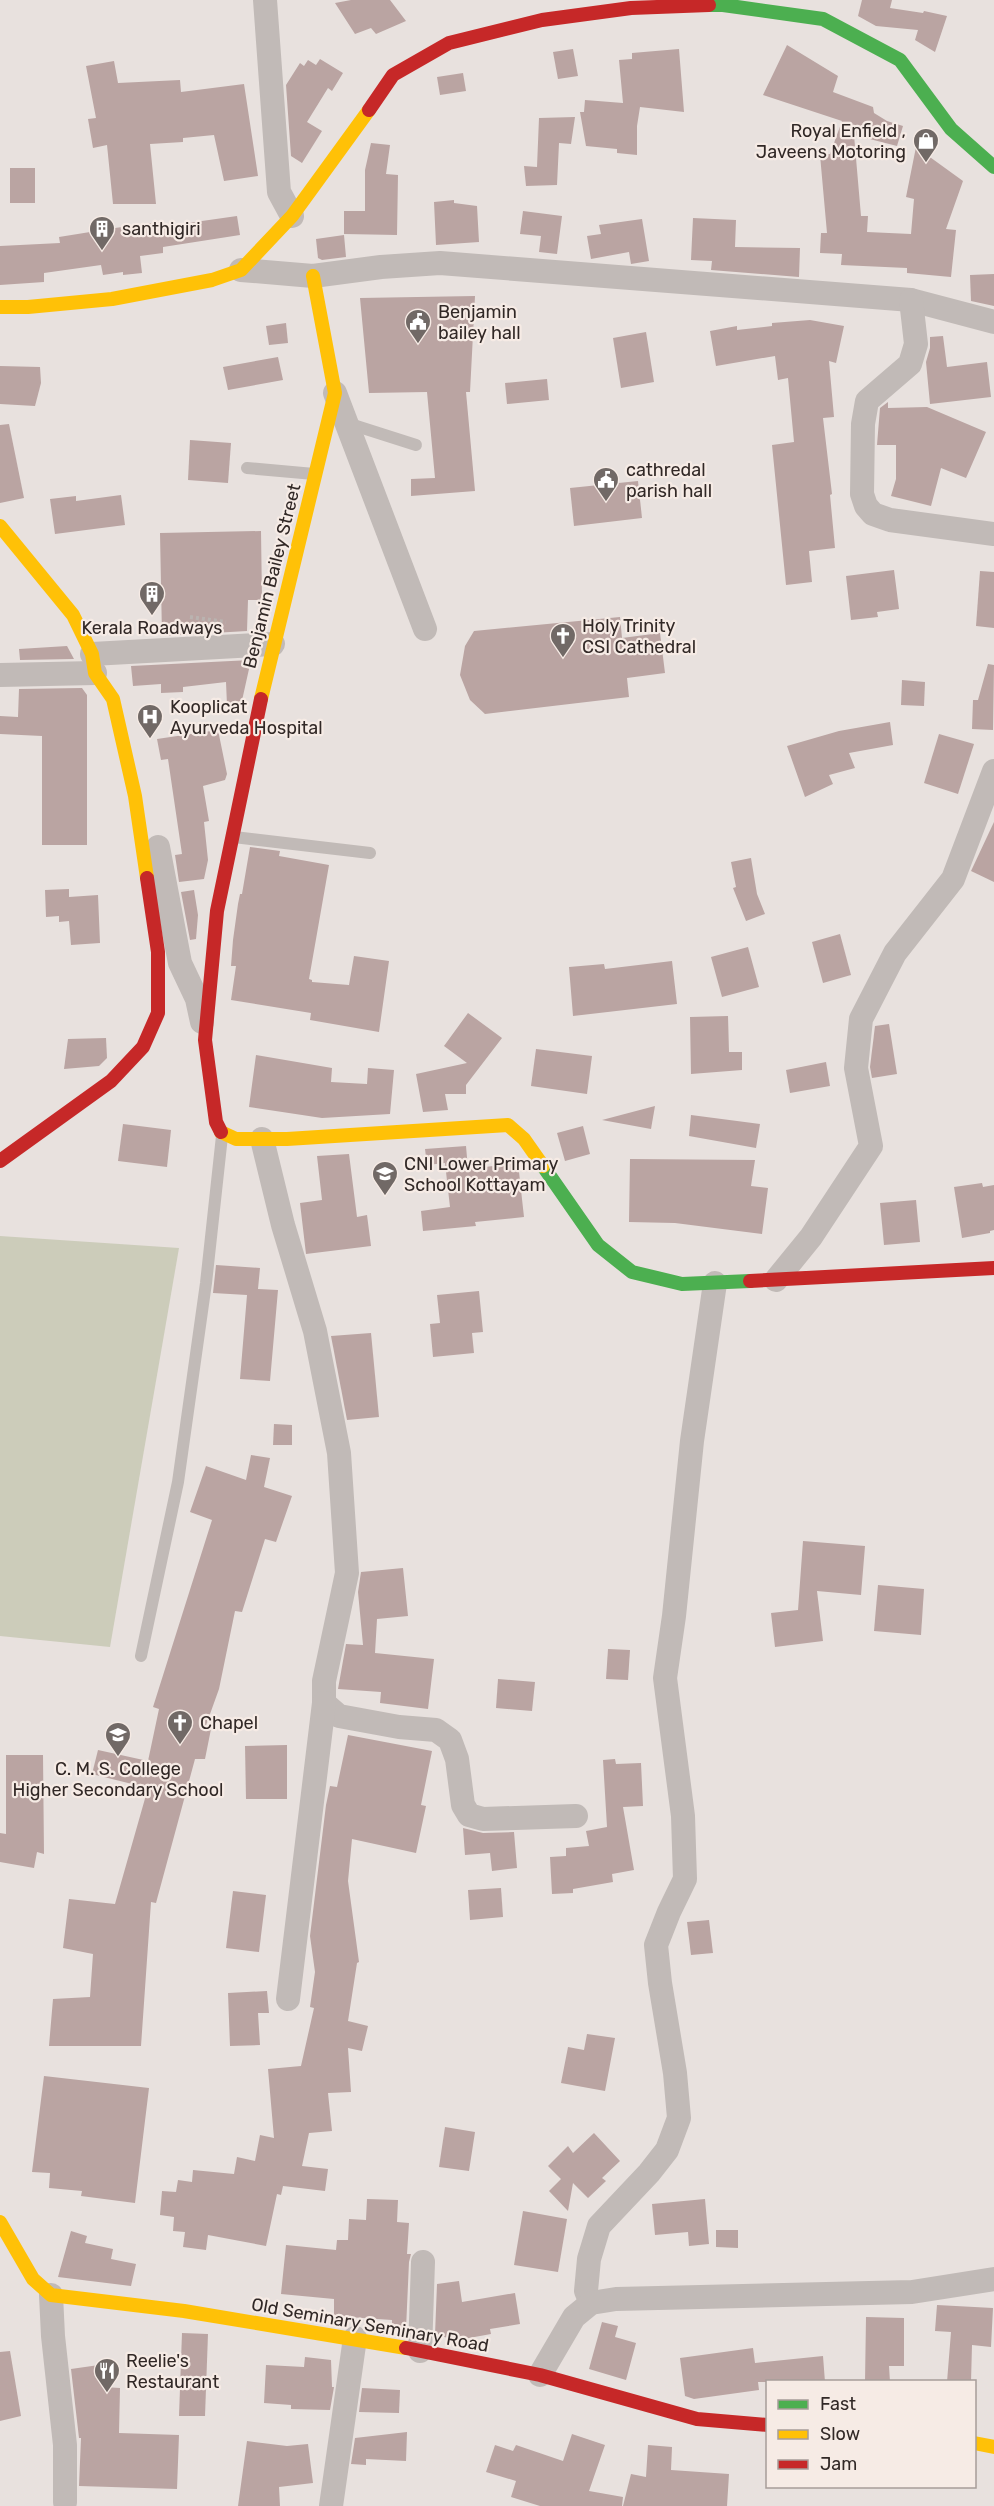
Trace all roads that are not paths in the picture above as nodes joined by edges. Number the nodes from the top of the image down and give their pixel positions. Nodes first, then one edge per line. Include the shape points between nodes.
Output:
1 (265, 0) edge
2 (994, 167) edge
3 (292, 216) junction
4 (241, 270) junction
5 (313, 276) junction
6 (911, 300) junction
7 (0, 307) edge
8 (994, 322) edge
9 (335, 393) junction
10 (347, 423) junction
11 (416, 446) dead end
12 (247, 468) dead end
13 (315, 474) junction
14 (0, 526) edge
15 (994, 534) edge
16 (425, 629) dead end
17 (273, 644) junction
18 (93, 663) junction
19 (0, 675) edge
20 (994, 771) edge
21 (135, 796) junction
22 (232, 837) junction
23 (370, 853) dead end
24 (206, 1040) junction
25 (222, 1134) junction
26 (262, 1139) junction
27 (0, 1161) edge
28 (994, 1268) edge
29 (776, 1280) junction
30 (715, 1282) junction
31 (141, 1656) dead end
32 (324, 1703) junction
33 (576, 1816) dead end
34 (288, 1999) dead end
35 (0, 2222) edge
36 (423, 2262) dead end
37 (994, 2279) edge
38 (51, 2295) junction
39 (591, 2303) junction
40 (355, 2338) junction
41 (420, 2350) junction
42 (540, 2375) junction
43 (766, 2425) edge
44 (976, 2443) edge
45 (994, 2447) edge
46 (65, 2502) dead end
47 (331, 2506) edge

1 - 3 street via 279,192
2 - 3 main road via 951,129 900,60 824,14 723,5 631,8 542,20 449,43 393,75
3 - 4 main road
4 - 5 street
4 - 7 main road via 212,280 112,299
5 - 6 street via 440,263
5 - 9 main road, Benjamin Bailey Street
6 - 8 street
6 - 15 street via 916,344 910,364 867,401 862,494 866,506 873,514 890,520
9 - 10 street
9 - 13 main road, Benjamin Bailey Street
10 - 11 lane
10 - 16 street
12 - 13 lane
13 - 17 main road, Benjamin Bailey Street
14 - 18 main road via 73,615
17 - 18 street
17 - 22 main road, Benjamin Bailey Street
18 - 19 street
18 - 21 main road via 113,699
20 - 29 street via 953,879 895,953 861,1019 855,1068 871,1146 811,1237
21 - 24 street via 158,846 180,963 197,999
21 - 27 main road via 158,952 158,1013 143,1047 111,1081
22 - 23 lane
22 - 24 main road, Benjamin Bailey Street via 217,911
24 - 25 main road, Benjamin Bailey Street via 216,1122
25 - 26 main road via 236,1139
25 - 31 lane via 178,1482
26 - 30 main road via 507,1125 524,1139 598,1245 632,1272 682,1284
26 - 32 street via 315,1331 339,1453 347,1573 324,1681
28 - 29 main road
29 - 30 main road
30 - 39 street via 665,1677 683,1816 685,1879 657,1945 679,2118 667,2150 599,2226 589,2259 586,2291
32 - 33 street via 339,1716 436,1730 450,1740 457,1759 463,1805 469,1815 483,1819
32 - 34 street
35 - 38 main road via 33,2279
36 - 41 street
37 - 39 street via 912,2292 616,2299
38 - 40 main road, Old Seminary Seminary Road
38 - 46 street via 65,2445
39 - 42 street via 574,2317
40 - 41 main road, Old Seminary Seminary Road
40 - 47 street
41 - 42 main road, Old Seminary Seminary Road
42 - 43 main road, Old Seminary Seminary Road via 697,2420
44 - 45 main road

